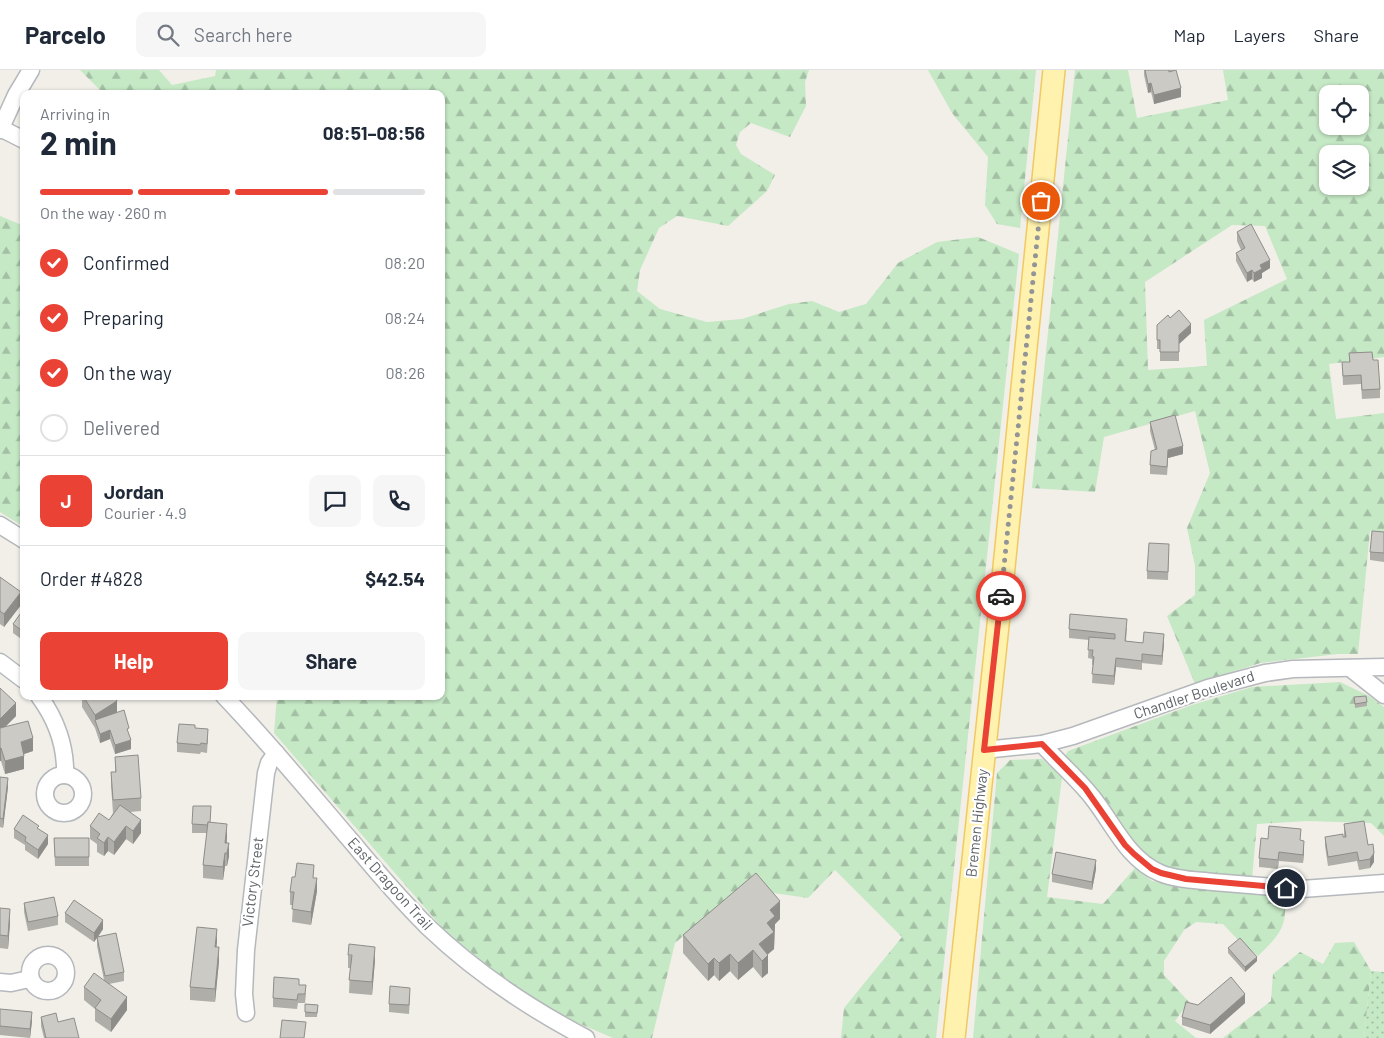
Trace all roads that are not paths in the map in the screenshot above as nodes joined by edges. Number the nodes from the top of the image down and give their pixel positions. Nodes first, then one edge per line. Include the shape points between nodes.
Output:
1 (31, 70) edge
2 (1054, 70) edge
3 (0, 129) edge
4 (20, 138) edge
5 (0, 525) edge
6 (20, 538) edge
7 (0, 662) edge
8 (1384, 667) edge
9 (1350, 668) junction
10 (20, 677) edge
11 (1384, 695) edge
12 (42, 700) edge
13 (228, 700) edge
14 (1042, 744) junction
15 (984, 750) junction
16 (276, 753) junction
17 (65, 775) dead end
18 (1384, 883) edge
19 (29, 979) dead end
20 (0, 982) edge
21 (246, 1013) dead end
22 (586, 1038) edge
23 (954, 1038) edge

1 - 3 street
2 - 15 main road, Bremen Highway
3 - 4 street
5 - 6 street
7 - 10 street
8 - 9 street, Chandler Boulevard
9 - 11 street
9 - 14 street, Chandler Boulevard via 1264,672
12 - 17 street via 60,739 66,760
13 - 16 street, East Dragoon Trail
14 - 15 street, Chandler Boulevard
14 - 18 street via 1088,792 1125,845 1161,873 1186,879 1286,888
15 - 23 main road, Bremen Highway
16 - 21 street, Victory Street via 266,773 251,898 244,994
16 - 22 street, East Dragoon Trail via 429,928 510,993
19 - 20 street

